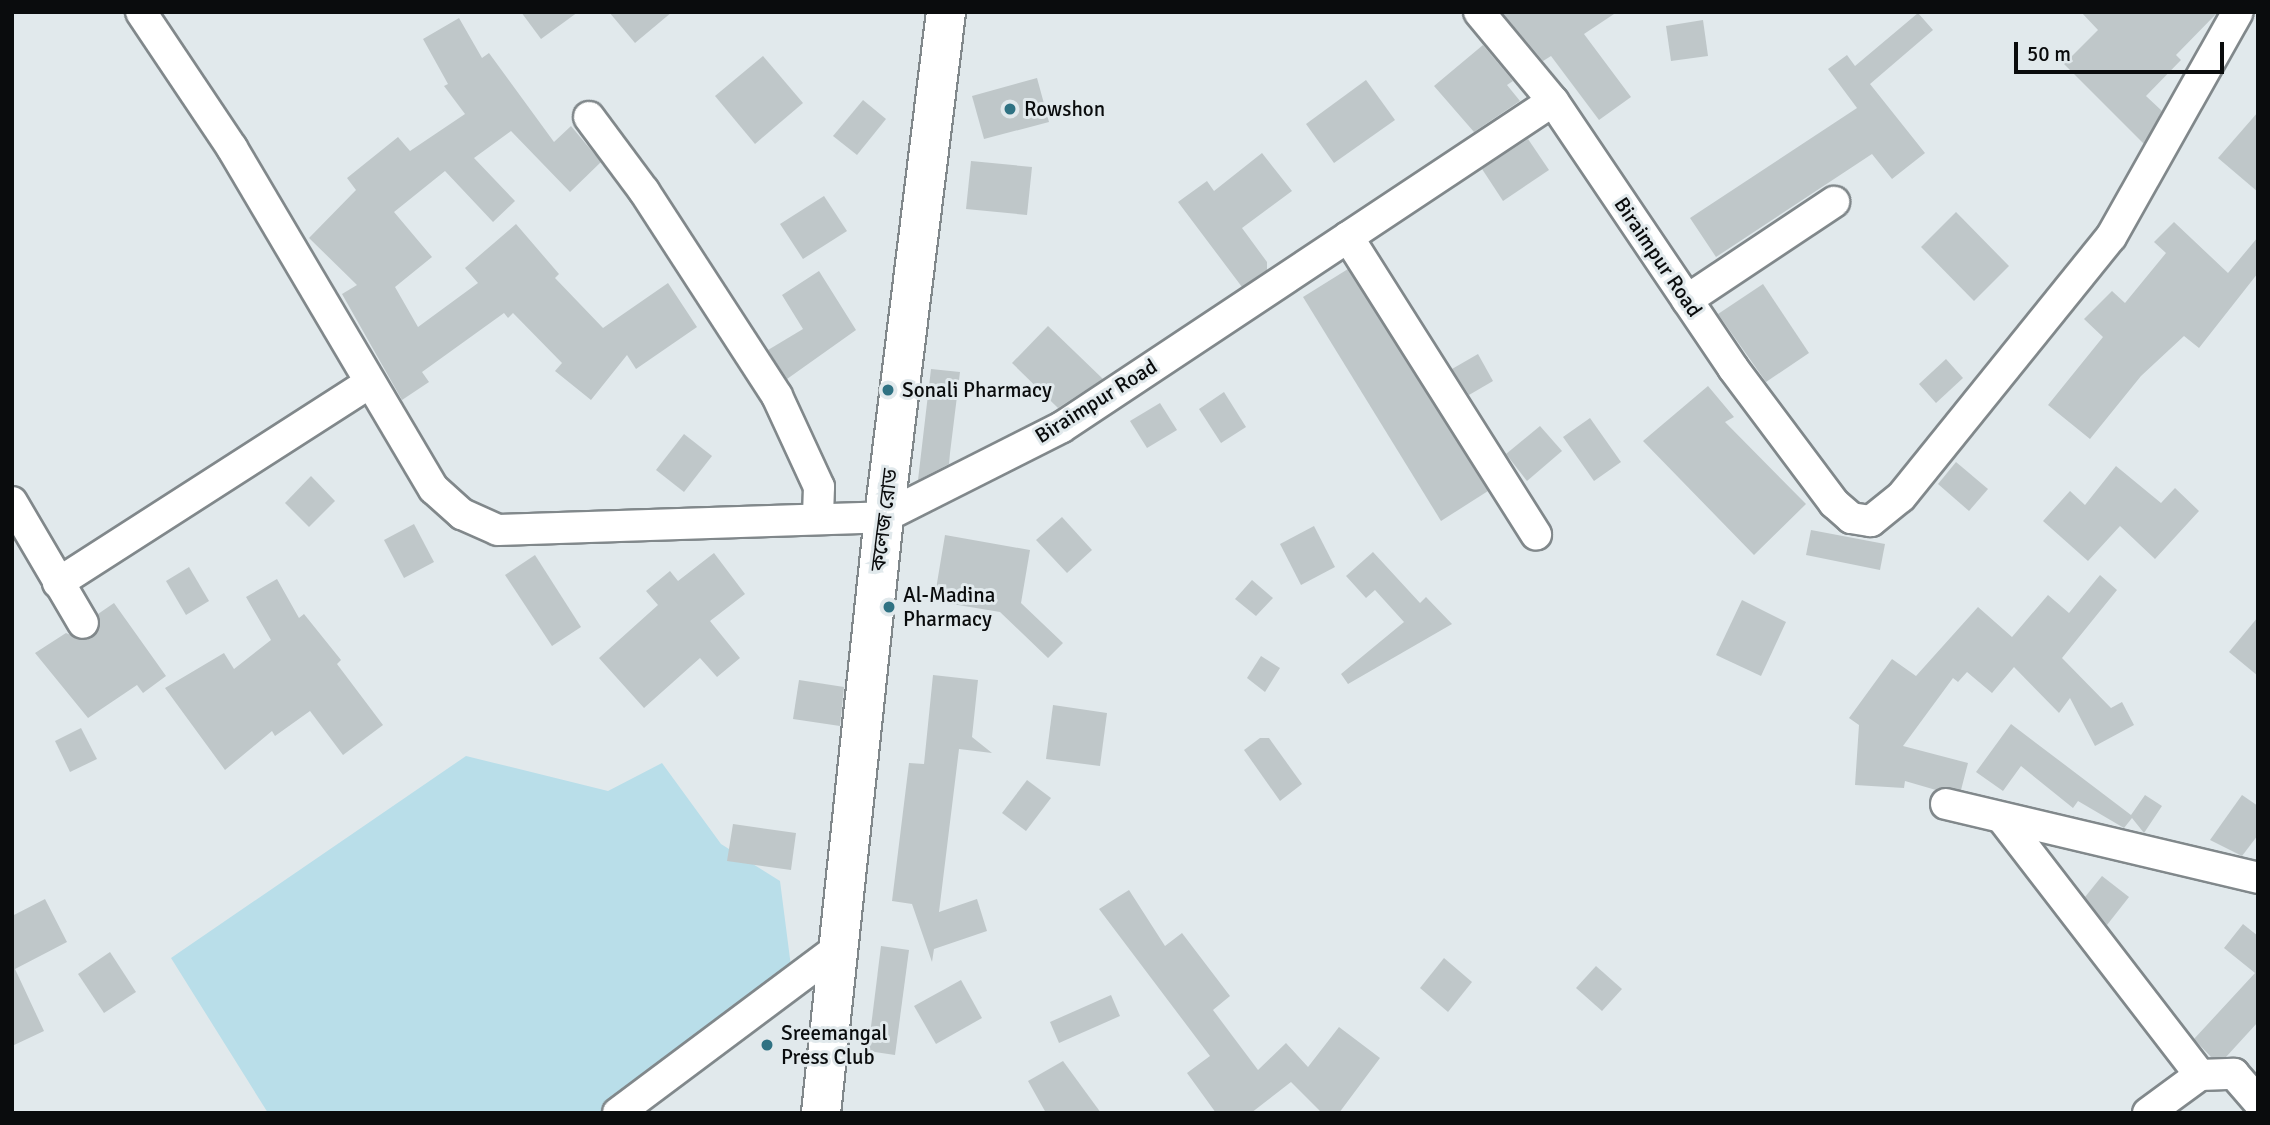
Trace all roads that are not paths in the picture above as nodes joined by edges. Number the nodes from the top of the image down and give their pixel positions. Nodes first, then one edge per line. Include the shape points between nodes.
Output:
1 (141, 12) edge
2 (946, 12) edge
3 (1479, 12) edge
4 (2237, 13) edge
5 (1553, 101) junction
6 (589, 117) dead end
7 (1834, 202) dead end
8 (1348, 237) junction
9 (1687, 300) junction
10 (368, 384) junction
11 (12, 502) edge
12 (884, 517) junction
13 (818, 519) junction
14 (1536, 534) dead end
15 (58, 583) junction
16 (83, 624) dead end
17 (1946, 804) dead end
18 (2002, 818) junction
19 (2258, 878) edge
20 (838, 949) junction
21 (2200, 1074) junction
22 (2258, 1102) edge
23 (618, 1113) edge
24 (821, 1113) edge
25 (2148, 1113) edge

1 - 10 street via 232,148
2 - 12 main road, কলেজ রোড
3 - 5 street
4 - 9 street, Biraimpur Road via 2111,237 1900,497 1871,521 1850,518 1833,503
5 - 8 street, Biraimpur Road
5 - 9 street, Biraimpur Road
6 - 13 street via 644,191 777,396 819,487
7 - 9 street
8 - 12 street, Biraimpur Road via 1062,427
8 - 14 street
10 - 13 street via 434,489 463,514 498,530
10 - 15 street
11 - 15 street
12 - 13 street
12 - 20 main road, কলেজ রোড
15 - 16 street
17 - 18 street
18 - 19 street
18 - 21 street
20 - 23 street
20 - 24 main road, কলেজ রোড
21 - 22 street via 2234,1074
21 - 25 street

